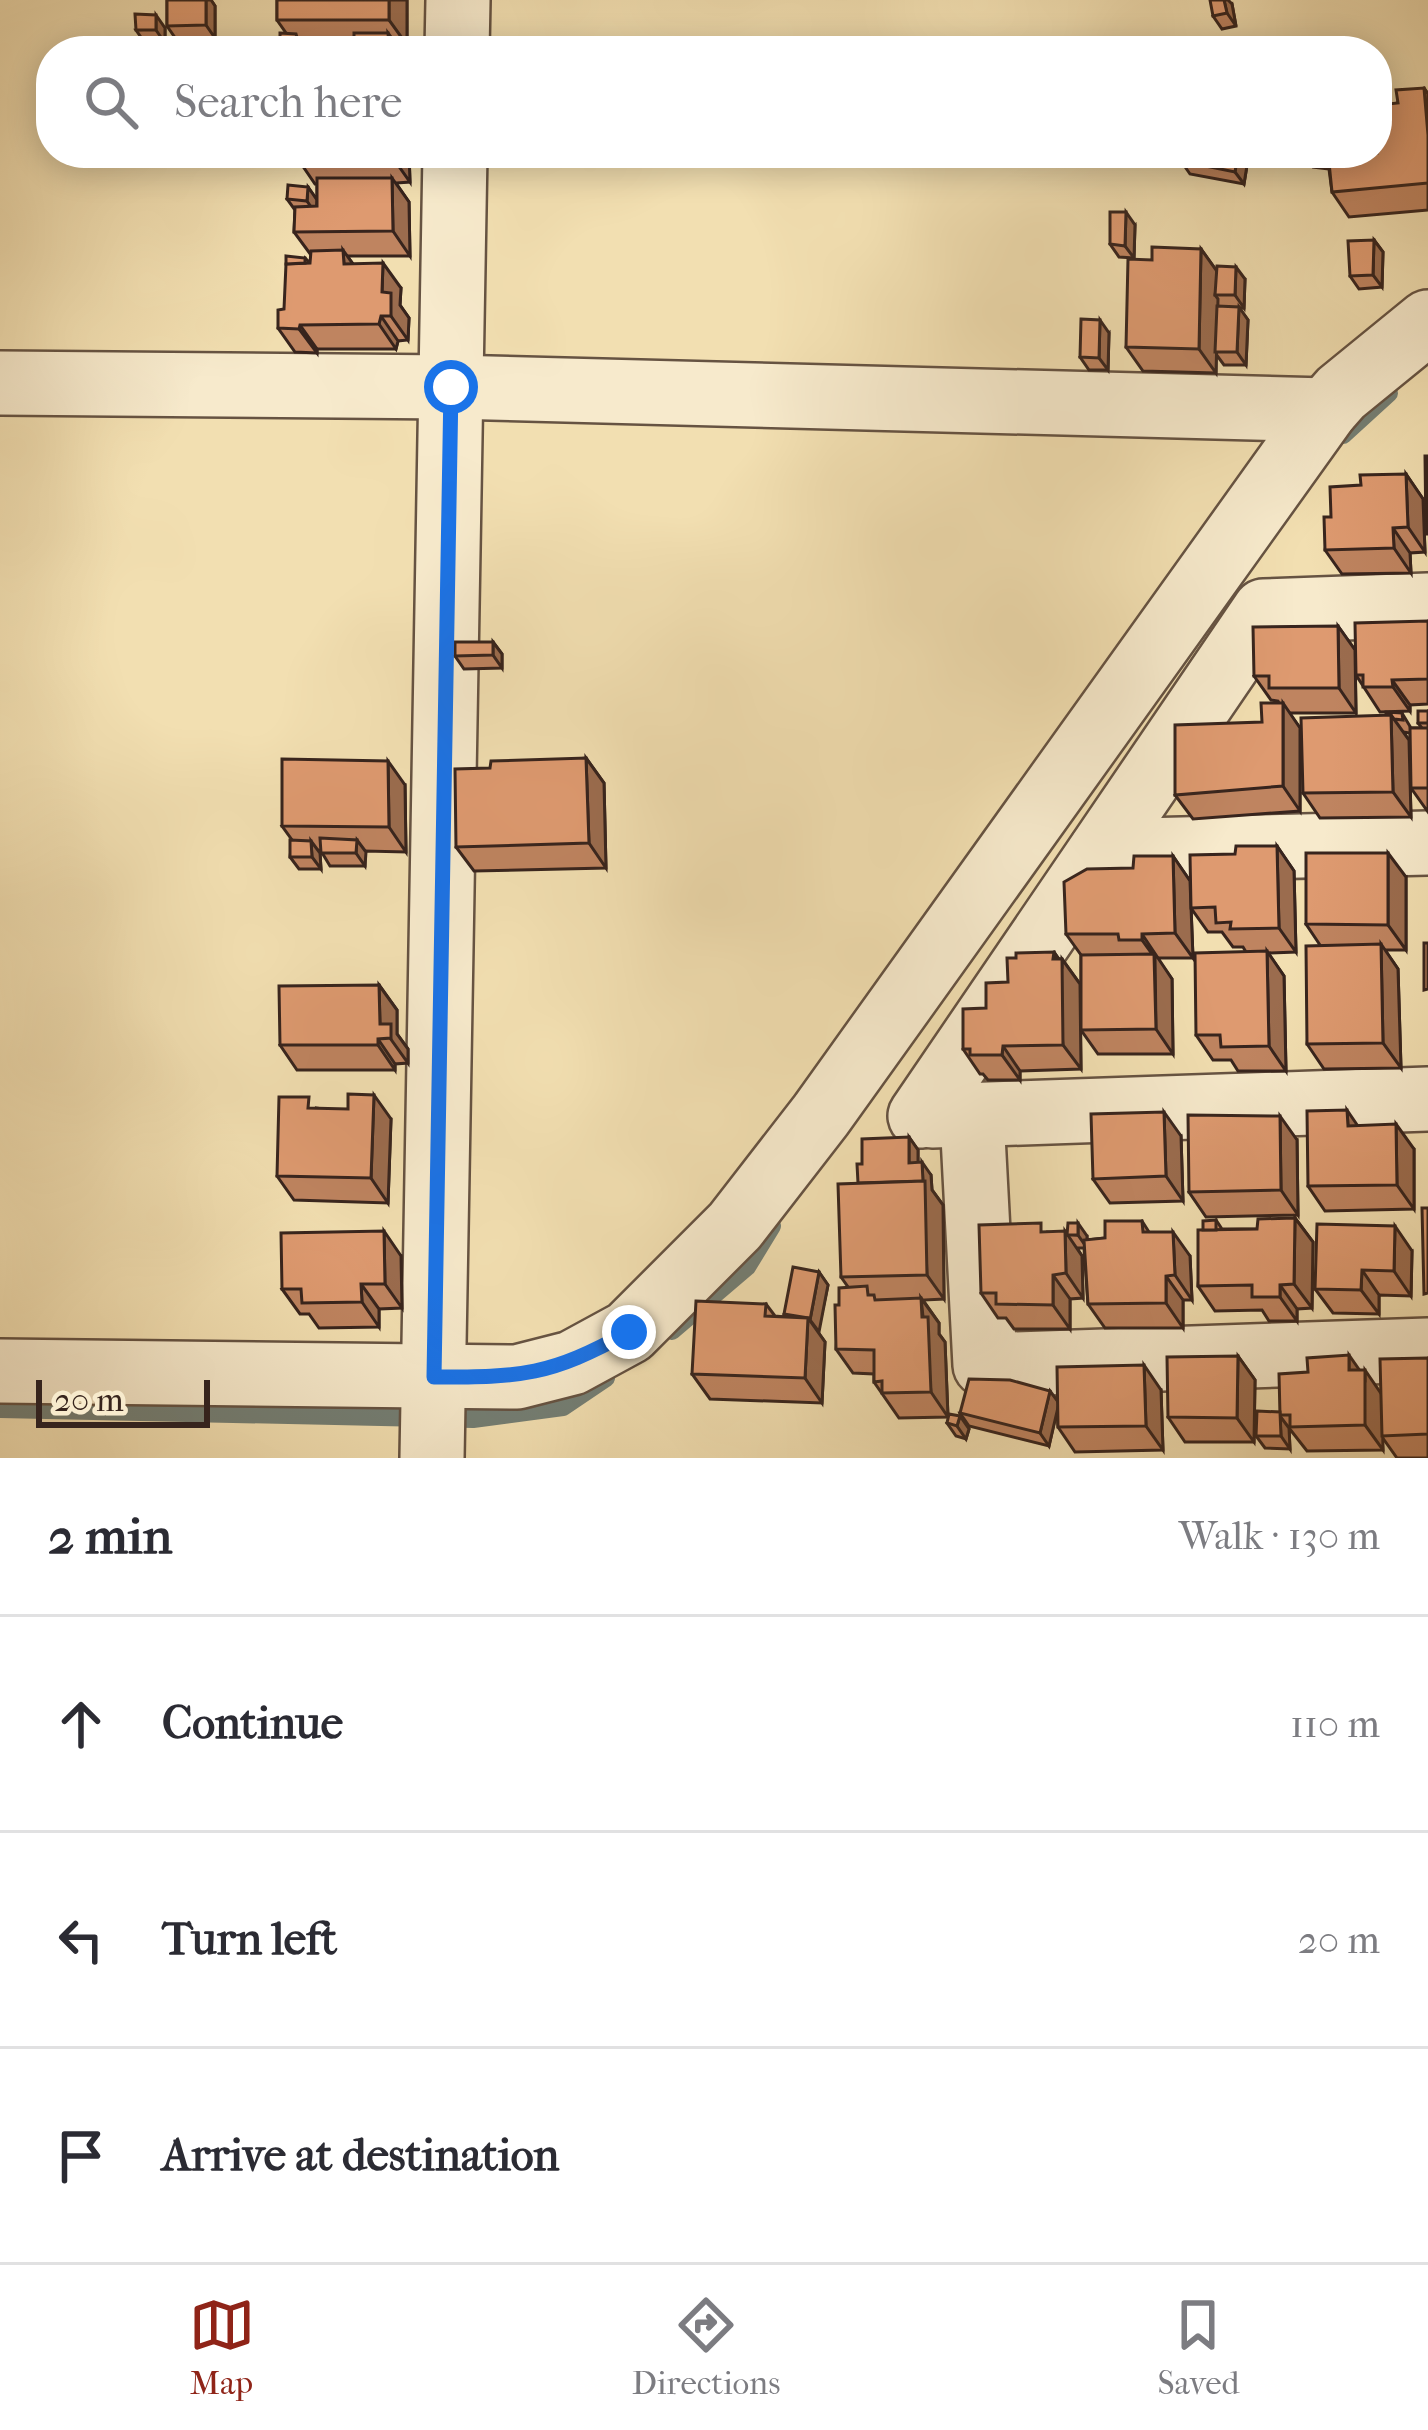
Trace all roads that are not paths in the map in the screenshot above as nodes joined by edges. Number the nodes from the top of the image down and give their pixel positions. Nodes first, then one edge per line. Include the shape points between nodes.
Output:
1 (458, 0) edge
2 (457, 36) edge
3 (455, 168) edge
4 (1428, 322) edge
5 (0, 382) edge
6 (451, 387) junction
7 (1326, 410) junction
8 (1428, 605) edge
9 (1428, 843) edge
10 (1101, 851) junction
11 (1428, 1099) edge
12 (821, 1115) junction
13 (946, 1116) junction
14 (1428, 1350) edge
15 (0, 1371) edge
16 (434, 1377) junction
17 (432, 1458) edge

1 - 2 street
3 - 6 street
4 - 7 street
5 - 6 street
6 - 7 street
6 - 16 street
7 - 12 street
8 - 10 street via 1264,611
9 - 10 street
10 - 13 street
11 - 13 street
12 - 13 street
12 - 16 street via 735,1226 629,1332 572,1363 517,1377
13 - 14 street via 985,1365
15 - 16 street
16 - 17 street

